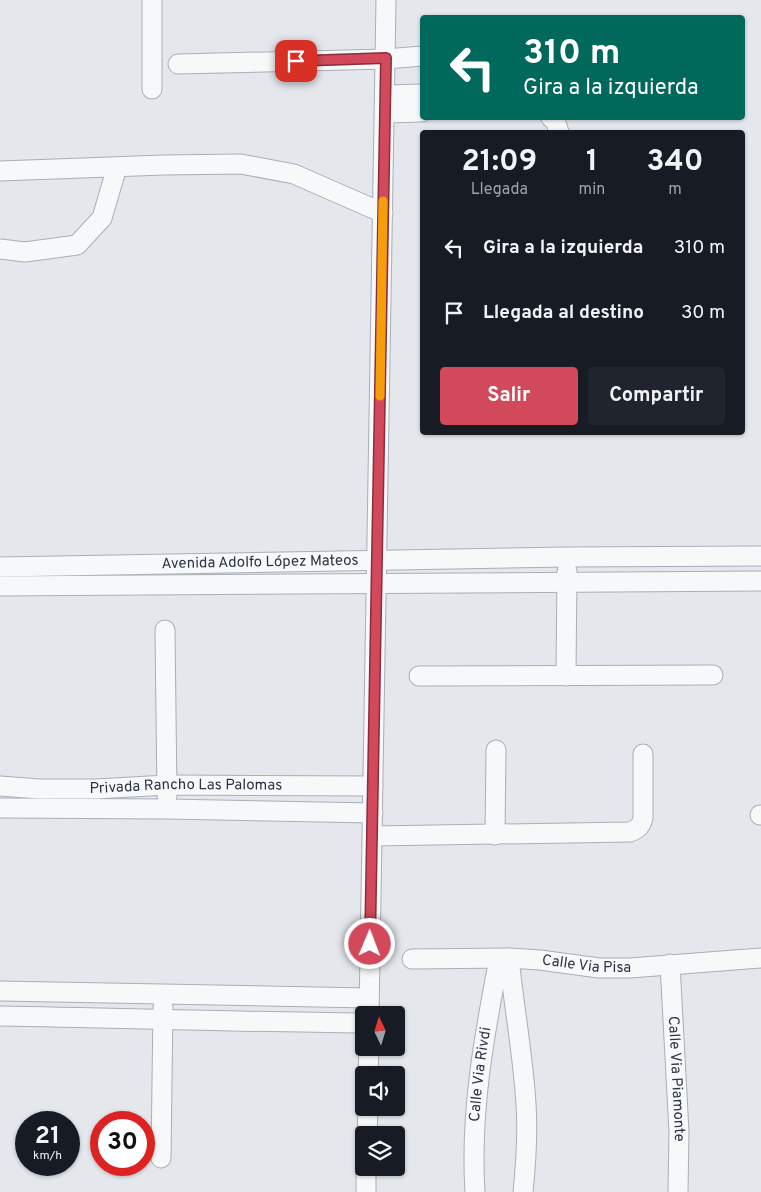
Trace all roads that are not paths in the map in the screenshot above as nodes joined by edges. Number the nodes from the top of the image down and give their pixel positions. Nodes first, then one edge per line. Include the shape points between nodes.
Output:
1 (152, 0) edge
2 (386, 0) edge
3 (420, 56) edge
4 (386, 58) junction
5 (178, 64) dead end
6 (152, 89) dead end
7 (420, 95) edge
8 (385, 104) junction
9 (420, 112) edge
10 (117, 167) junction
11 (0, 171) edge
12 (383, 213) junction
13 (0, 249) edge
14 (761, 556) edge
15 (567, 557) junction
16 (377, 561) junction
17 (0, 567) edge
18 (761, 581) edge
19 (567, 582) junction
20 (377, 583) junction
21 (0, 586) edge
22 (165, 630) dead end
23 (713, 675) dead end
24 (418, 676) dead end
25 (566, 676) junction
26 (496, 750) dead end
27 (643, 754) dead end
28 (167, 785) junction
29 (0, 786) edge
30 (373, 786) junction
31 (0, 808) edge
32 (167, 809) junction
33 (373, 813) junction
34 (495, 834) junction
35 (373, 836) junction
36 (504, 958) junction
37 (761, 958) edge
38 (412, 959) dead end
39 (670, 964) junction
40 (0, 992) edge
41 (163, 995) junction
42 (355, 1006) edge
43 (369, 1006) edge
44 (0, 1016) edge
45 (163, 1019) junction
46 (355, 1023) edge
47 (160, 1158) dead end
48 (366, 1176) edge
49 (366, 1192) edge
50 (475, 1192) edge
51 (523, 1192) edge
52 (678, 1192) edge

1 - 6 street
2 - 4 street
3 - 4 street
4 - 5 street
4 - 8 street
7 - 8 street
8 - 9 street
8 - 12 street
10 - 11 street
10 - 12 street via 241,164 294,174
10 - 13 street via 102,218 77,245 25,252
12 - 16 street
14 - 15 street, Avenida Adolfo López Mateos
15 - 16 street, Avenida Adolfo López Mateos
15 - 19 street
16 - 17 street, Avenida Adolfo López Mateos
16 - 20 street
18 - 19 street, Avenida Adolfo López Mateos
19 - 20 street, Avenida Adolfo López Mateos
19 - 25 street
20 - 21 street, Avenida Adolfo López Mateos
20 - 30 street
22 - 28 street
23 - 25 street
24 - 25 street
26 - 34 street
27 - 34 street via 644,818 638,829 630,832
28 - 29 street, Privada Rancho Las Palomas via 96,789
28 - 30 street, Privada Rancho Las Palomas
28 - 32 street
30 - 33 street
31 - 32 street, Privada Rancho Las Palomas
32 - 33 street, Privada Rancho Las Palomas
33 - 35 street
34 - 35 street
35 - 43 street
36 - 38 street, Calle Via Pisa
36 - 39 street, Calle Via Pisa via 599,968
36 - 50 street, Calle Via Rivdi via 484,1037 478,1084
36 - 51 street, Calle Via Rivdi via 521,1050 526,1105
37 - 39 street, Calle Via Pisa
39 - 52 street, Calle Via Piamonte via 679,1132
40 - 41 street
41 - 42 street
41 - 45 street
44 - 45 street
45 - 46 street
45 - 47 street
48 - 49 street

